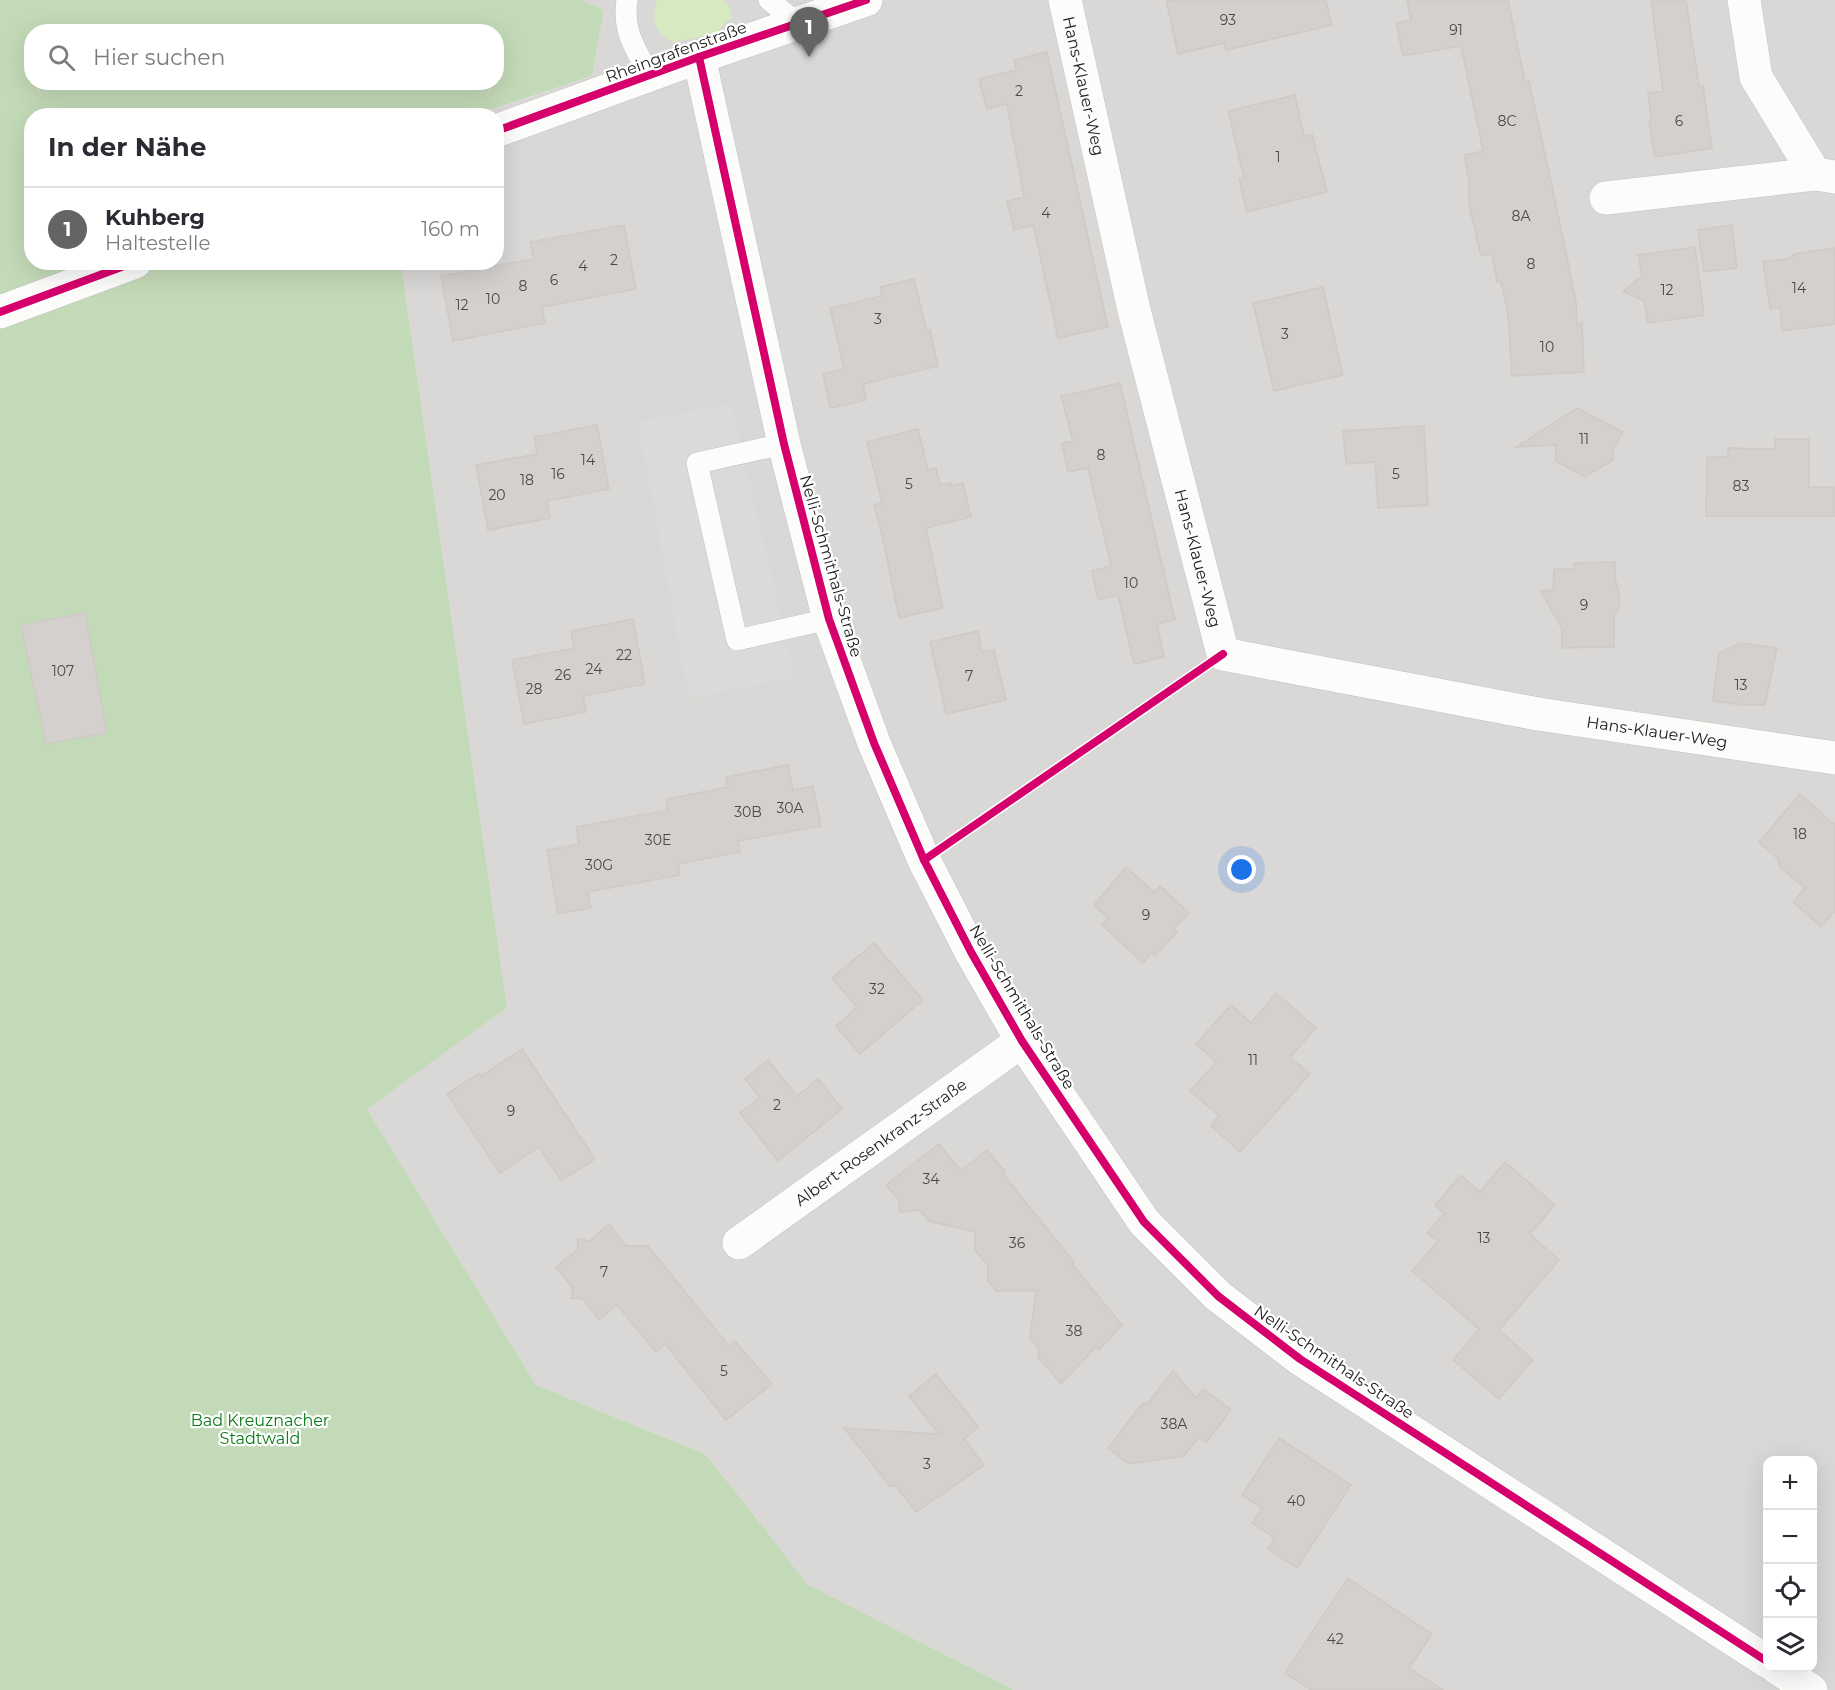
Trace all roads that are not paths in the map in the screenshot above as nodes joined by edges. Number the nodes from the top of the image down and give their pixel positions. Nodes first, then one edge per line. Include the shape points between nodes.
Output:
1 (627, 0) edge
2 (769, 0) edge
3 (866, 0) edge
4 (1065, 0) edge
5 (1744, 0) edge
6 (797, 23) junction
7 (699, 57) junction
8 (650, 76) junction
9 (504, 128) edge
10 (1825, 175) edge
11 (1606, 198) dead end
12 (113, 270) edge
13 (0, 312) edge
14 (784, 444) junction
15 (829, 619) junction
16 (1835, 758) edge
17 (1022, 1041) junction
18 (739, 1243) dead end
19 (1763, 1659) edge
20 (1783, 1672) edge
21 (1811, 1690) edge

1 - 8 lane via 627,30
2 - 6 lane
3 - 6 street, Rheingrafenstraße
4 - 16 street, Hans-Klauer-Weg via 1134,310 1223,654 1538,714
5 - 10 street via 1756,76
6 - 7 street, Rheingrafenstraße
7 - 8 street, Rheingrafenstraße
7 - 14 street, Nelli-Schmithals-Straße
8 - 9 street, Rheingrafenstraße
10 - 11 street
12 - 13 street
14 - 15 street, Nelli-Schmithals-Straße
14 - 15 lane via 697,463 737,640
15 - 17 street, Nelli-Schmithals-Straße via 874,743 924,860
17 - 18 street, Albert-Rosenkranz-Straße
17 - 19 street, Nelli-Schmithals-Straße via 1144,1222 1218,1296 1300,1359
20 - 21 street

